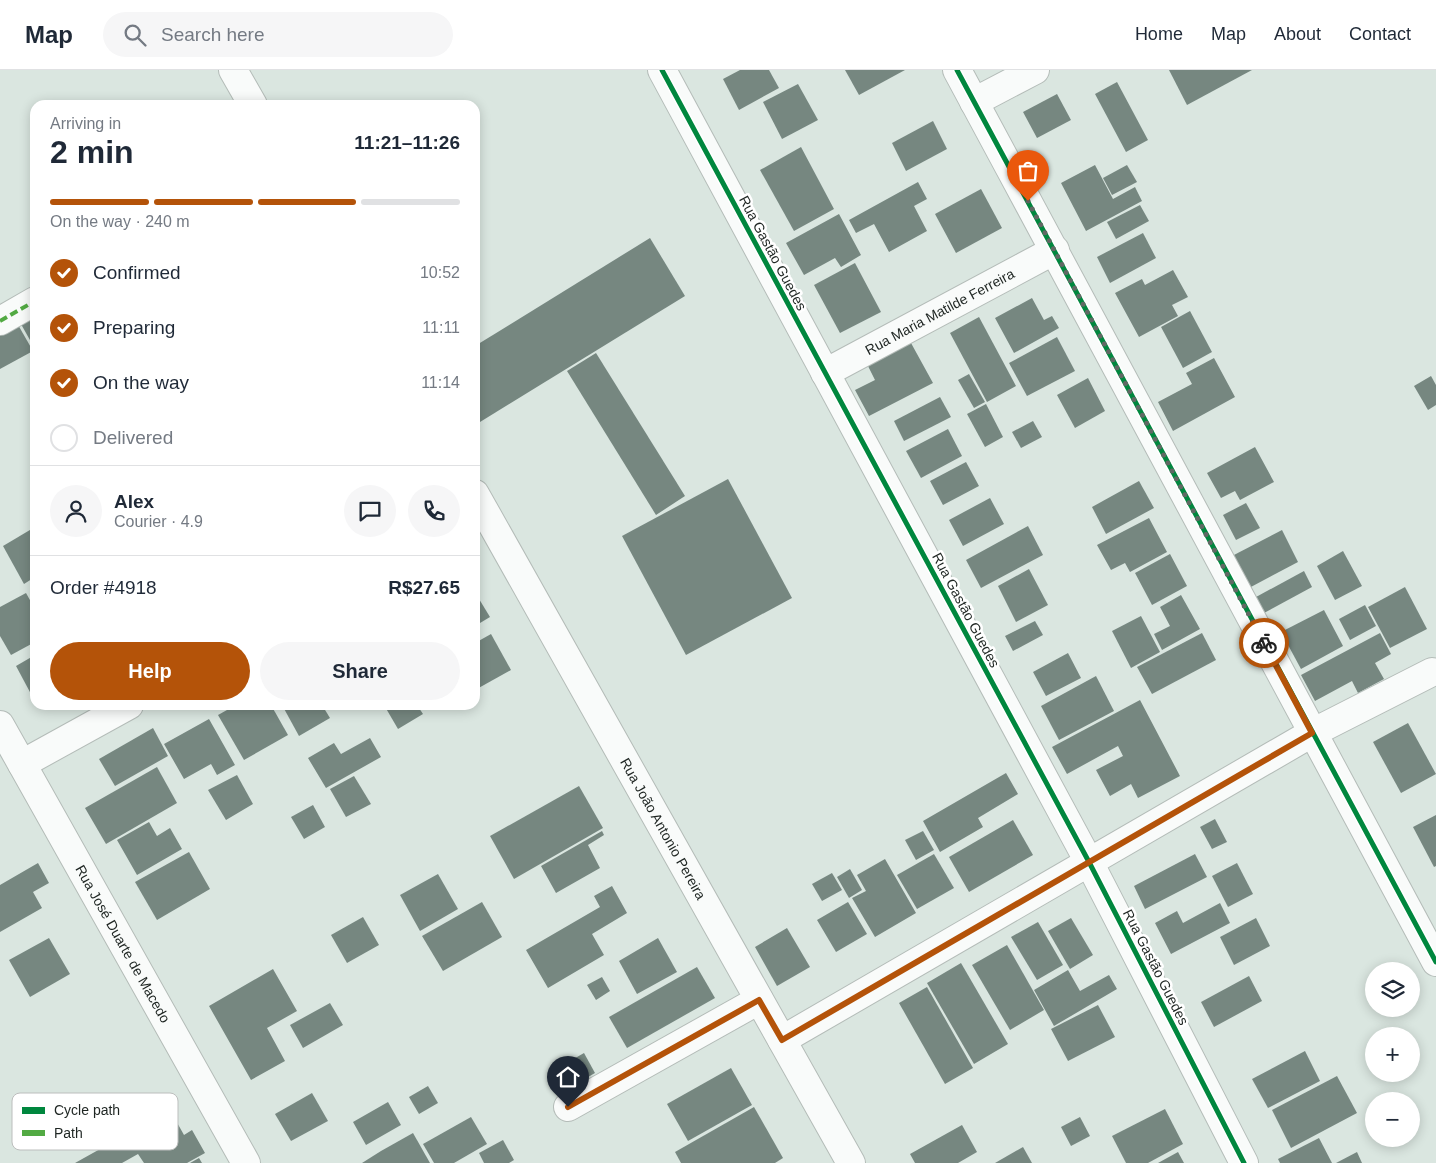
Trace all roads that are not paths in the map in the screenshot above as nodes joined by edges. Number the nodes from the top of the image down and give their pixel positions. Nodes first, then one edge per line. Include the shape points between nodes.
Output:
1 (233, 70) edge
2 (662, 70) edge
3 (957, 70) edge
4 (1035, 70) edge
5 (250, 100) edge
6 (974, 102) junction
7 (1055, 250) junction
8 (30, 304) edge
9 (0, 321) edge
10 (825, 373) junction
11 (480, 510) edge
12 (1432, 672) dead end
13 (120, 710) edge
14 (0, 725) edge
15 (1312, 733) junction
16 (22, 764) junction
17 (1090, 862) junction
18 (1436, 962) edge
19 (759, 1000) junction
20 (782, 1040) junction
21 (568, 1107) dead end
22 (246, 1163) edge
23 (851, 1163) edge
24 (1244, 1163) edge

1 - 5 street
2 - 10 street, Rua Gastão Guedes
3 - 6 street
4 - 6 street
6 - 7 street
7 - 10 street, Rua Maria Matilde Ferreira
7 - 15 street
8 - 9 street
10 - 17 street, Rua Gastão Guedes
11 - 19 street, Rua João Antonio Pereira
12 - 15 street
13 - 16 street
14 - 16 street, Rua José Duarte de Macedo
15 - 17 street
15 - 18 street
16 - 22 street, Rua José Duarte de Macedo
17 - 20 street
17 - 24 street, Rua Gastão Guedes
19 - 20 street, Rua João Antonio Pereira
19 - 21 street
20 - 23 street, Rua João Antonio Pereira

